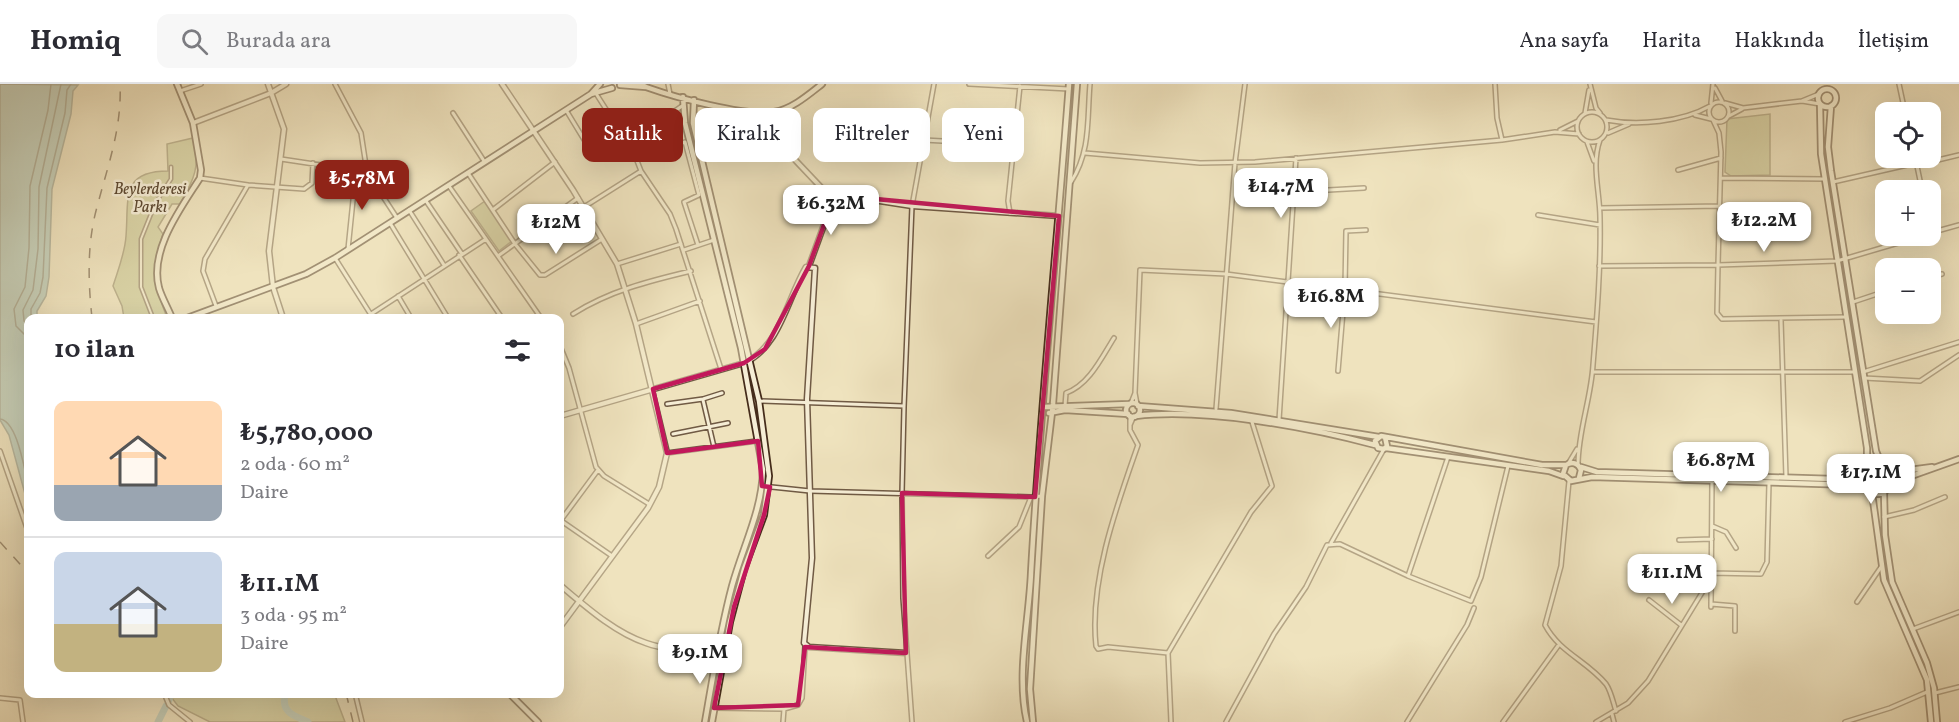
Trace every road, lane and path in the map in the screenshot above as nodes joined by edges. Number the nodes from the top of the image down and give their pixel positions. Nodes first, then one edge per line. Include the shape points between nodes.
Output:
1 (177, 84) edge
2 (201, 84) edge
3 (268, 84) edge
4 (286, 84) edge
5 (335, 84) edge
6 (502, 84) edge
7 (600, 84) edge
8 (606, 84) edge
9 (640, 84) edge
10 (668, 84) edge
11 (822, 84) edge
12 (934, 84) edge
13 (969, 84) edge
14 (1077, 84) edge
15 (1090, 84) edge
16 (1245, 84) edge
17 (1495, 84) edge
18 (1820, 84) edge
19 (1833, 84) edge
20 (1899, 84) edge
21 (620, 85) edge
22 (1590, 85) edge
23 (1714, 85) edge
24 (1020, 86) junction
25 (1069, 86) edge
26 (646, 87) junction
27 (612, 88) junction
28 (180, 91) junction
29 (1820, 92) junction
30 (1834, 92) junction
31 (271, 93) junction
32 (593, 93) junction
33 (670, 94) junction
34 (683, 97) junction
35 (694, 100) junction
36 (1802, 101) junction
37 (1903, 102) edge
38 (1724, 103) junction
39 (1820, 104) junction
40 (682, 106) junction
41 (1710, 106) junction
42 (1831, 106) junction
43 (736, 108) edge
44 (786, 108) edge
45 (930, 108) edge
46 (1018, 108) edge
47 (1743, 108) junction
48 (565, 109) junction
49 (453, 113) dead end
50 (1584, 114) junction
51 (1602, 115) junction
52 (1693, 115) junction
53 (1726, 118) junction
54 (1712, 119) junction
55 (1606, 120) junction
56 (1579, 121) junction
57 (1636, 122) junction
58 (192, 123) junction
59 (533, 129) junction
60 (1555, 132) junction
61 (1719, 133) junction
62 (1579, 134) junction
63 (1605, 135) junction
64 (582, 137) edge
65 (1502, 140) junction
66 (1586, 140) junction
67 (1600, 140) junction
68 (1085, 153) junction
69 (1959, 155) edge
70 (1296, 158) junction
71 (1721, 158) junction
72 (281, 159) junction
73 (1941, 159) edge
74 (484, 161) junction
75 (555, 162) junction
76 (797, 162) edge
77 (920, 162) edge
78 (1013, 162) edge
79 (313, 163) junction
80 (1235, 163) junction
81 (1596, 165) junction
82 (171, 167) dead end
83 (1898, 168) edge
84 (356, 170) junction
85 (1678, 170) dead end
86 (467, 171) junction
87 (641, 171) junction
88 (367, 172) junction
89 (200, 178) junction
90 (1721, 178) junction
91 (1825, 178) junction
92 (1833, 182) junction
93 (448, 184) junction
94 (1070, 184) junction
95 (249, 185) junction
96 (278, 187) junction
97 (1364, 188) dead end
98 (1293, 192) junction
99 (578, 198) junction
100 (833, 200) junction
101 (426, 201) junction
102 (912, 206) junction
103 (1719, 206) junction
104 (584, 207) junction
105 (1600, 208) junction
106 (494, 209) junction
107 (409, 210) junction
108 (1010, 213) junction
109 (1538, 215) dead end
110 (1059, 216) junction
111 (398, 218) junction
112 (390, 223) junction
113 (1600, 225) junction
114 (1959, 225) edge
115 (1366, 230) dead end
116 (1941, 230) edge
117 (603, 238) junction
118 (486, 239) junction
119 (715, 240) junction
120 (515, 243) junction
121 (681, 244) junction
122 (698, 245) junction
123 (1890, 246) edge
124 (348, 249) junction
125 (684, 250) junction
126 (461, 255) junction
127 (498, 256) junction
128 (335, 258) junction
129 (1845, 260) junction
130 (1837, 261) junction
131 (617, 264) junction
132 (444, 265) junction
133 (809, 266) junction
134 (1599, 266) junction
135 (1718, 266) junction
136 (691, 271) junction
137 (1226, 274) junction
138 (423, 278) junction
139 (1287, 282) junction
140 (273, 287) junction
141 (1345, 288) junction
142 (625, 289) junction
143 (1875, 295) edge
144 (398, 296) junction
145 (700, 301) junction
146 (1852, 302) junction
147 (216, 306) junction
148 (151, 314) edge
149 (170, 314) edge
150 (197, 314) edge
151 (282, 314) edge
152 (371, 314) edge
153 (375, 314) edge
154 (409, 314) edge
155 (446, 314) edge
156 (499, 314) edge
157 (538, 314) edge
158 (573, 314) dead end
159 (1846, 317) junction
160 (1781, 320) junction
161 (1596, 322) junction
162 (636, 324) junction
163 (1114, 338) dead end
164 (1959, 342) edge
165 (1959, 355) edge
166 (564, 356) edge
167 (750, 360) junction
168 (744, 363) junction
169 (721, 369) junction
170 (1338, 371) dead end
171 (1593, 372) junction
172 (1782, 372) junction
173 (1854, 372) junction
174 (1863, 375) junction
175 (653, 389) junction
176 (722, 393) dead end
177 (703, 399) junction
178 (759, 401) junction
179 (807, 403) junction
180 (667, 404) dead end
181 (1134, 405) junction
182 (904, 406) junction
183 (1065, 407) junction
184 (579, 409) junction
185 (1216, 409) dead end
186 (1043, 410) junction
187 (1052, 410) junction
188 (564, 415) edge
189 (1132, 415) junction
190 (1279, 421) junction
191 (1252, 422) junction
192 (728, 423) dead end
193 (711, 429) junction
194 (674, 434) dead end
195 (1379, 437) junction
196 (1385, 438) junction
197 (758, 441) junction
198 (1376, 446) junction
199 (714, 447) junction
200 (1578, 447) junction
201 (1385, 448) junction
202 (0, 451) edge
203 (667, 453) junction
204 (1448, 456) junction
205 (1959, 459) edge
206 (1376, 461) junction
207 (1567, 465) junction
208 (1508, 466) junction
209 (1579, 466) junction
210 (1938, 466) junction
211 (598, 469) junction
212 (1885, 472) junction
213 (1866, 474) junction
214 (1579, 478) junction
215 (1786, 478) junction
216 (1566, 479) junction
217 (1712, 481) junction
218 (1769, 483) junction
219 (1889, 484) junction
220 (762, 486) junction
221 (769, 487) junction
222 (1866, 488) junction
223 (810, 491) junction
224 (1884, 492) junction
225 (902, 493) junction
226 (1872, 493) junction
227 (1042, 496) junction
228 (1033, 497) junction
229 (1945, 497) dead end
230 (649, 504) junction
231 (564, 515) edge
232 (1877, 517) junction
233 (1884, 517) junction
234 (24, 520) edge
235 (564, 523) edge
236 (1712, 526) junction
237 (1712, 539) junction
238 (1679, 540) dead end
239 (1331, 543) junction
240 (1736, 548) dead end
241 (988, 556) dead end
242 (612, 557) junction
243 (1881, 567) junction
244 (1408, 576) junction
245 (1711, 576) junction
246 (564, 588) edge
247 (1649, 600) dead end
248 (579, 601) junction
249 (1857, 602) dead end
250 (1474, 608) dead end
251 (1959, 612) edge
252 (564, 622) edge
253 (1681, 626) junction
254 (1912, 630) junction
255 (1735, 631) dead end
256 (1558, 645) junction
257 (805, 646) junction
258 (716, 652) junction
259 (906, 653) junction
260 (1168, 653) junction
261 (1959, 687) edge
262 (1932, 692) junction
263 (0, 698) edge
264 (166, 698) edge
265 (356, 698) edge
266 (514, 698) edge
267 (714, 708) junction
268 (784, 709) junction
269 (1616, 711) junction
270 (1930, 712) junction
271 (1938, 712) junction
272 (1611, 714) junction
273 (23, 722) edge
274 (190, 722) edge
275 (362, 722) edge
276 (538, 722) edge
277 (705, 722) edge
278 (712, 722) edge
279 (783, 722) edge
280 (912, 722) edge
281 (1027, 722) edge
282 (1033, 722) edge
283 (1171, 722) edge
284 (1226, 722) edge
285 (1407, 722) edge
286 (1503, 722) edge
287 (1596, 722) edge
288 (1614, 722) edge
289 (1845, 722) edge
290 (1931, 722) edge
291 (1937, 722) edge

1 - 28 main road
2 - 28 street
3 - 31 street
4 - 31 street
5 - 88 street via 362,133
6 - 59 street
7 - 32 main road
8 - 27 main road
9 - 26 main road
10 - 33 street
11 - 44 main road
12 - 45 street
13 - 24 street
14 - 94 main road
15 - 68 street
16 - 80 street
17 - 65 street
18 - 29 main road
19 - 30 main road
20 - 37 street
21 - 26 main road
21 - 27 main road
22 - 50 street
22 - 51 street
23 - 38 street
23 - 41 street
24 - 25 street
24 - 46 street
25 - 110 main road
26 - 33 main road
27 - 32 main road
28 - 58 main road
29 - 30 main road
29 - 36 street
29 - 39 main road
30 - 42 main road via 1836,100
31 - 58 street
31 - 72 street via 284,129
32 - 48 main road
32 - 87 street via 634,153
33 - 34 main road
34 - 35 main road
34 - 40 main road
35 - 43 main road
35 - 167 main road via 693,123
36 - 39 street
36 - 47 street
38 - 41 street
38 - 47 street
38 - 53 street via 1728,108
39 - 42 main road
39 - 91 main road
40 - 119 main road
40 - 122 street via 672,113 676,145 685,142 699,195 684,202
41 - 52 street
41 - 54 street
42 - 92 main road via 1828,147
47 - 53 street
48 - 59 main road
48 - 64 street
49 - 74 street
50 - 51 street via 1592,111
50 - 56 street
51 - 55 street
52 - 54 street
52 - 57 street
53 - 54 street
53 - 61 street
54 - 61 street
55 - 57 street
55 - 63 street
56 - 60 street
56 - 62 street
57 - 63 street
58 - 89 main road via 201,162
59 - 74 main road
59 - 75 street
60 - 62 street
60 - 65 street
61 - 71 street
62 - 66 street
63 - 67 street
65 - 70 street
66 - 67 street
66 - 81 street
67 - 81 street
68 - 80 street
68 - 94 street
69 - 73 street
70 - 80 street
70 - 98 street
71 - 85 street
71 - 90 street
72 - 79 street
72 - 96 street
74 - 86 main road
75 - 99 street
75 - 106 street
76 - 100 street
77 - 102 street
78 - 108 street
79 - 84 street
79 - 96 street via 312,183 308,187
80 - 137 street
81 - 105 street
82 - 148 street via 171,179 155,204 141,239 141,287
83 - 92 street
84 - 88 street
84 - 124 street
86 - 93 main road
86 - 106 street
87 - 104 street
87 - 121 street via 670,214
88 - 111 street
89 - 95 street
89 - 149 main road via 168,230 160,252 159,286
90 - 91 street
90 - 103 street
91 - 130 main road
92 - 129 main road
93 - 101 main road
93 - 118 street
94 - 187 main road
95 - 96 street
95 - 147 street via 205,259 203,271
96 - 140 street via 269,251
97 - 98 street
98 - 139 street
99 - 104 street
99 - 120 street
100 - 102 street via 854,196
100 - 133 street
101 - 107 main road
101 - 126 street
102 - 108 street
102 - 182 street
103 - 105 street
103 - 135 street
104 - 117 street
105 - 113 street
106 - 120 street
107 - 111 main road
107 - 132 street
108 - 110 street
109 - 113 street
110 - 186 main road
111 - 112 main road
112 - 124 main road
112 - 138 street
113 - 134 street
114 - 116 street
115 - 141 street via 1346,231
117 - 120 street via 542,275
117 - 131 street
118 - 126 street
118 - 127 street
119 - 122 street
119 - 168 main road
120 - 127 street
121 - 125 street
121 - 131 street
122 - 125 street
123 - 129 street
124 - 128 main road
125 - 136 street
126 - 132 street
126 - 156 street
127 - 157 street
128 - 140 main road
128 - 152 street
129 - 130 street
129 - 146 main road
130 - 135 street
130 - 159 main road
131 - 142 street
132 - 138 street
133 - 167 street via 765,349
133 - 179 street via 817,272
134 - 135 street
134 - 161 street
135 - 160 street via 1719,316
136 - 142 street
136 - 145 street
137 - 139 street
137 - 181 street via 1140,270
137 - 185 street
138 - 144 street
138 - 155 street
139 - 141 street
139 - 190 street
140 - 147 main road
140 - 151 street
141 - 161 street
141 - 170 street
142 - 158 street
142 - 162 street
143 - 146 street
144 - 153 street
144 - 154 street
145 - 162 street
145 - 169 street
146 - 174 main road
147 - 150 main road
159 - 160 street
159 - 173 main road
160 - 172 street
161 - 171 street
162 - 175 street
163 - 183 street via 1092,373 1066,393
164 - 174 street
165 - 174 street via 1920,381
166 - 184 street
167 - 168 street
167 - 178 main road
168 - 169 street
168 - 197 main road
169 - 175 street
171 - 172 street
171 - 200 street
172 - 173 street
172 - 215 street
173 - 213 main road via 1867,448
174 - 212 main road via 1876,450
175 - 184 street
175 - 203 street
176 - 177 street
177 - 180 street
177 - 193 street
178 - 179 street
178 - 221 main road
179 - 182 street
179 - 223 street
181 - 183 main road
181 - 189 main road
181 - 189 main road via 1139,412
181 - 190 main road
182 - 225 street
183 - 187 main road
183 - 189 main road
184 - 188 street
184 - 211 street
186 - 187 main road
186 - 228 main road
187 - 227 main road
189 - 191 main road
189 - 260 street via 1130,425 1138,445 1105,545 1096,646
190 - 195 main road
191 - 198 main road
191 - 260 street via 1272,486 1251,512
192 - 193 street
193 - 194 street
193 - 199 street
195 - 196 main road
195 - 198 main road
196 - 201 main road
196 - 207 main road via 1542,465
197 - 199 street
197 - 220 main road
198 - 201 main road
198 - 206 street
199 - 203 street
200 - 207 street
200 - 209 street
201 - 204 main road
201 - 206 street
202 - 234 street
203 - 230 street via 659,487
204 - 208 main road
204 - 244 street
205 - 210 main road
206 - 239 street
207 - 209 main road
207 - 216 main road
208 - 216 main road via 1549,471
208 - 244 street via 1481,577 1471,601
209 - 214 main road
209 - 215 main road via 1597,472
210 - 212 main road
210 - 219 main road
211 - 230 street
211 - 231 street
212 - 213 main road via 1876,468
212 - 219 main road
213 - 215 main road via 1835,479
213 - 222 main road
214 - 216 main road
214 - 217 main road
216 - 256 street via 1561,566 1545,625
217 - 218 main road
217 - 236 street
218 - 222 main road
218 - 245 street via 1767,562 1761,574
219 - 224 main road
220 - 221 street
220 - 258 main road
221 - 223 street
221 - 267 main road via 730,622
222 - 226 main road
223 - 225 street
223 - 257 street via 812,558
224 - 226 main road
224 - 233 main road
225 - 228 street
225 - 259 street
226 - 232 main road
227 - 228 street
227 - 282 main road via 1030,689
228 - 241 street via 1019,527
228 - 281 main road via 1023,708
229 - 233 street
230 - 242 street
232 - 233 street
232 - 243 main road
233 - 254 main road via 1892,582
235 - 242 street
236 - 237 street
236 - 240 street via 1726,532
237 - 238 street
237 - 245 street
239 - 244 street
239 - 284 street via 1324,548
242 - 248 street
243 - 249 street
243 - 262 main road
245 - 253 street
245 - 255 street via 1711,605 1735,606
246 - 248 street
247 - 253 street
248 - 252 street
248 - 258 street via 629,636 648,644
250 - 285 street
251 - 254 street
253 - 269 street via 1648,681
254 - 262 main road via 1927,663
256 - 269 street via 1606,685
256 - 286 street
257 - 259 street
257 - 268 street via 801,702
258 - 277 main road
259 - 280 street
260 - 283 street
261 - 262 street
262 - 270 main road
262 - 271 main road
262 - 289 street
263 - 273 street via 20,700
264 - 274 street
265 - 275 street
266 - 276 main road
267 - 268 street
267 - 278 main road
268 - 279 street
269 - 272 street
270 - 271 street
270 - 290 main road
271 - 291 main road
272 - 287 street
272 - 288 street

